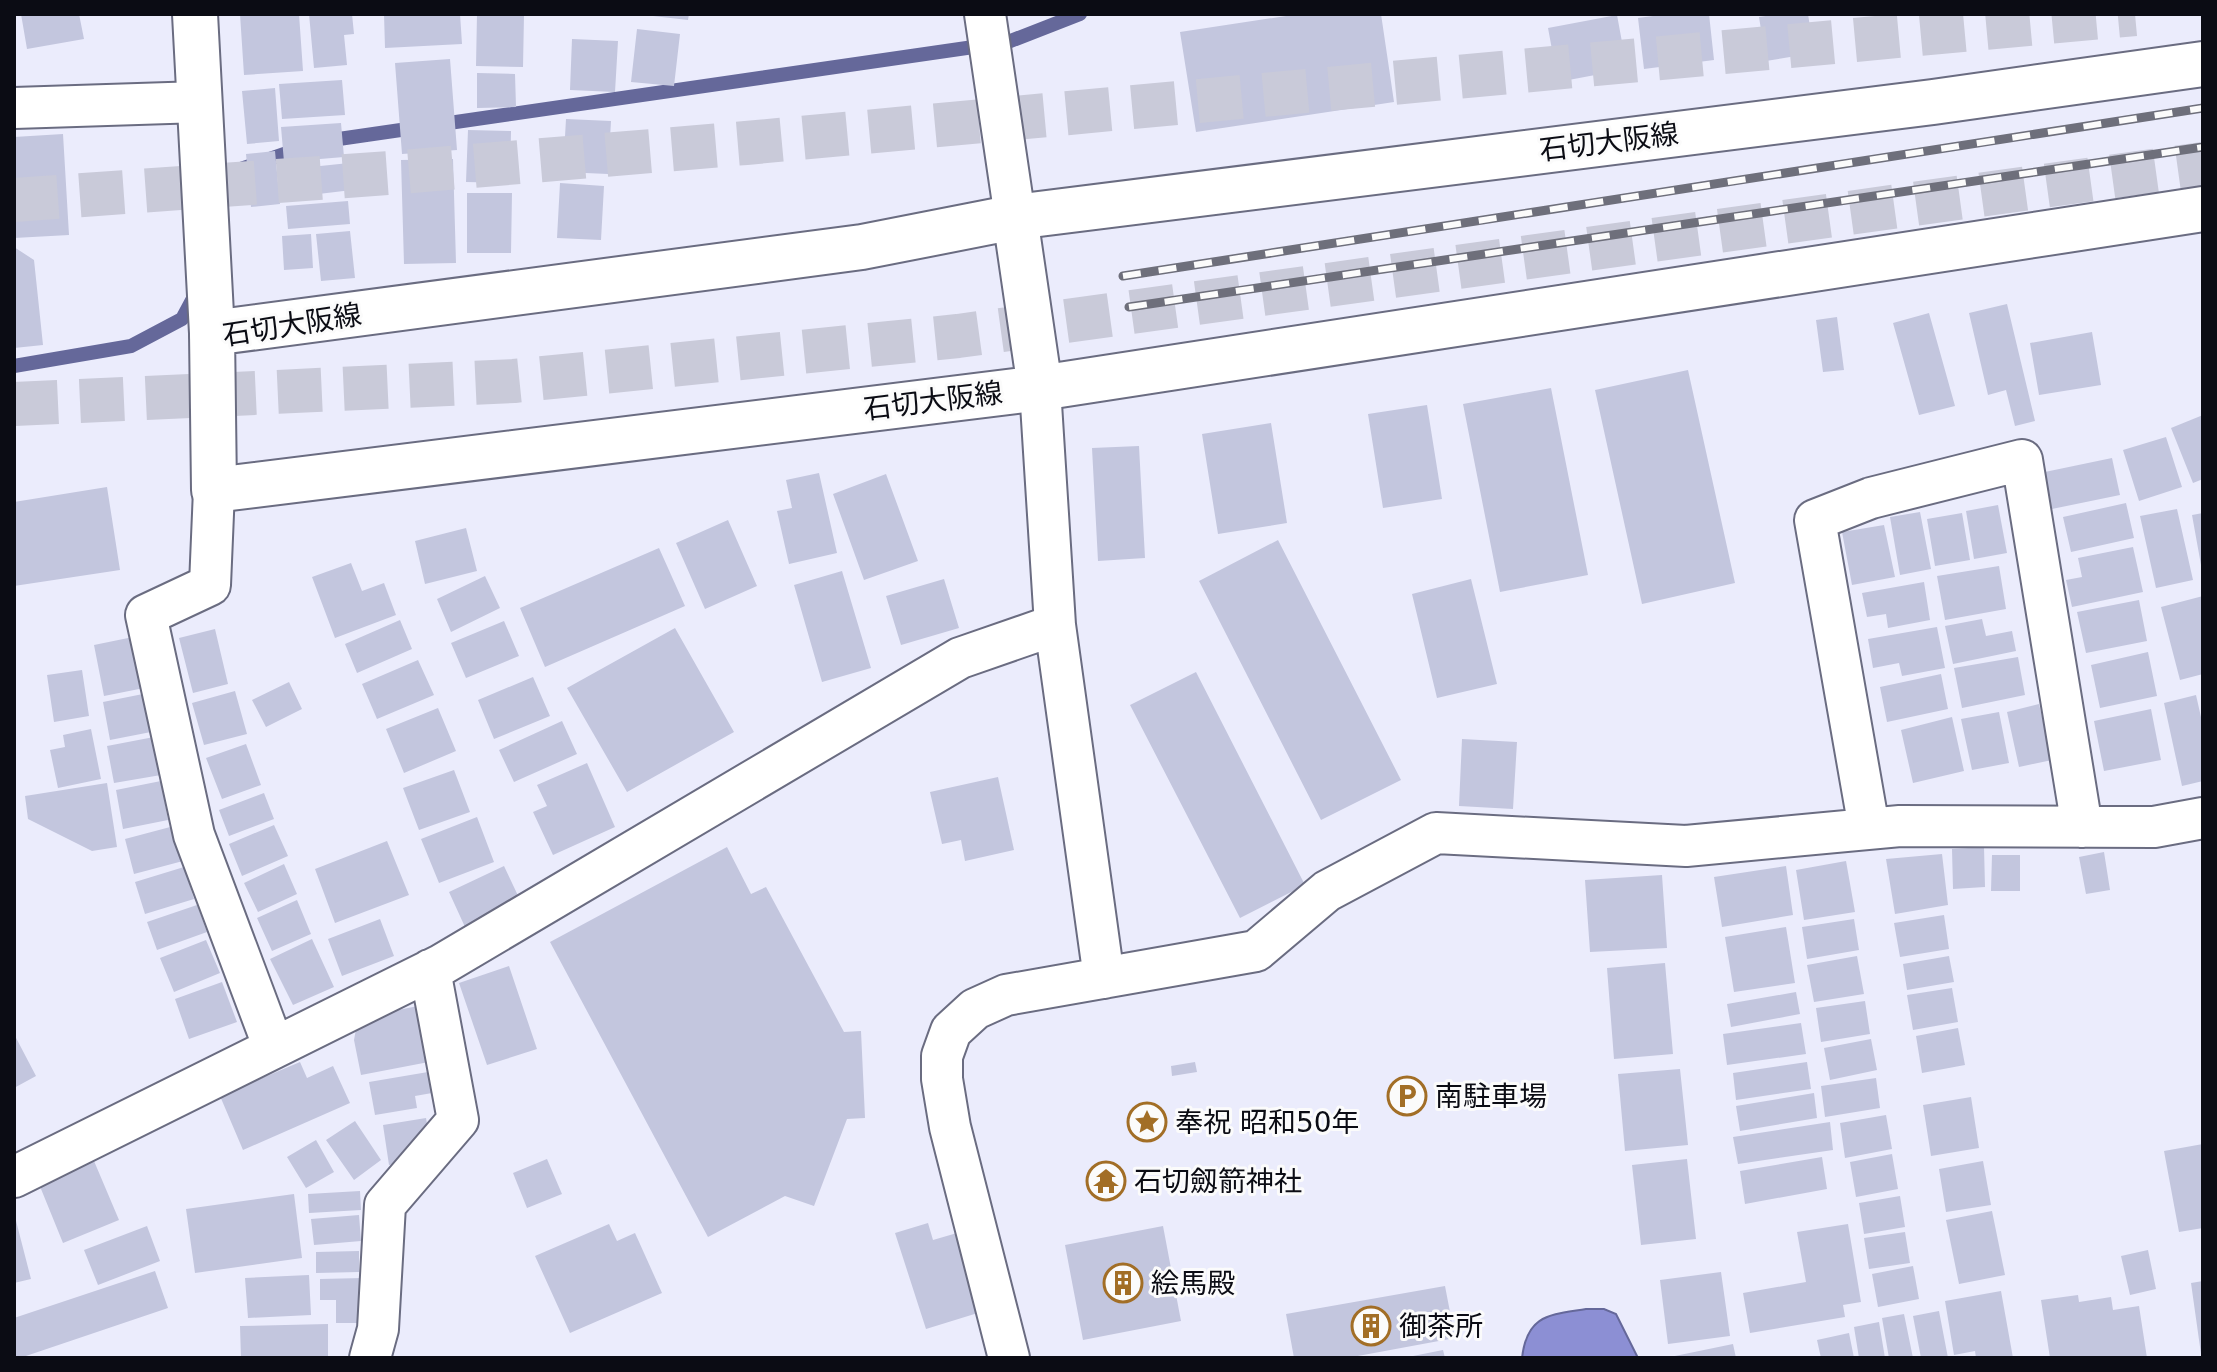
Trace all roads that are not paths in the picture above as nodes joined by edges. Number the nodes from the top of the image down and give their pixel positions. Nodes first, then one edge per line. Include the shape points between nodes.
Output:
1 (195, 14) edge
2 (985, 14) edge
3 (2203, 64) edge
4 (200, 102) junction
5 (14, 108) edge
6 (2203, 209) edge
7 (1015, 217) junction
8 (212, 333) junction
9 (1040, 388) junction
10 (214, 490) junction
11 (1055, 625) junction
12 (2203, 818) edge
13 (2082, 827) junction
14 (1869, 828) junction
15 (430, 970) junction
16 (1104, 978) junction
17 (274, 1048) junction
18 (14, 1177) edge
19 (370, 1358) edge
20 (1009, 1358) edge

1 - 4 main road
2 - 7 street
3 - 7 main road, 石切大阪線
4 - 5 street
4 - 8 main road
6 - 9 main road, 石切大阪線
7 - 8 main road, 石切大阪線 via 862,247
7 - 9 main road, 石切大阪線
8 - 10 main road, 石切大阪線
9 - 10 main road, 石切大阪線
9 - 11 street
10 - 17 street via 210,585 146,615 194,835
11 - 15 street via 960,658
11 - 16 street
12 - 13 street via 2154,827
13 - 14 street
13 - 14 street via 2022,460 1871,498 1815,520
14 - 16 street via 1686,846 1436,833 1327,891 1256,951
15 - 17 street
15 - 19 street via 458,1120 385,1205 378,1329
16 - 20 street via 1006,995 975,1009 951,1031 942,1056 950,1127
17 - 18 street

